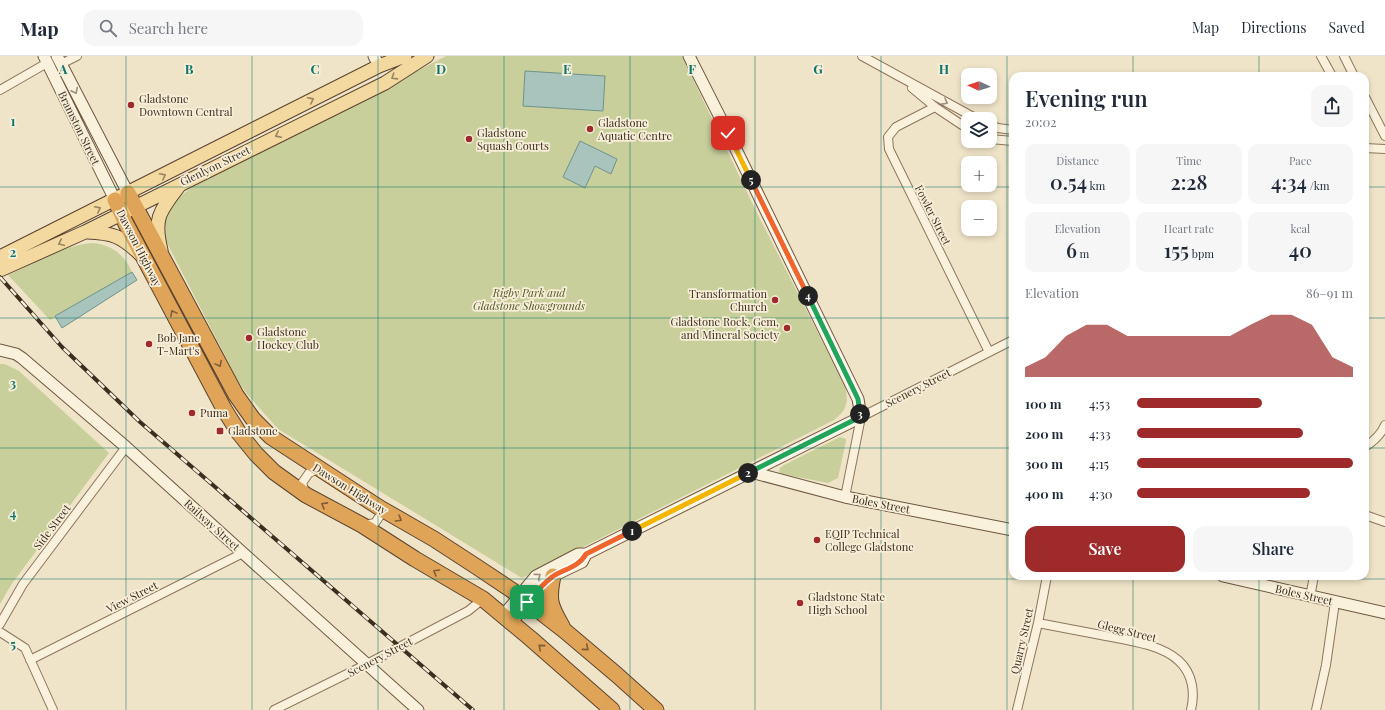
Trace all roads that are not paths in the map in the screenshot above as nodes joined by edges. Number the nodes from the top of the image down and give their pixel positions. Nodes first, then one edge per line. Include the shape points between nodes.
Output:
1 (77, 56) edge
2 (405, 56) edge
3 (427, 56) edge
4 (689, 56) edge
5 (862, 56) edge
6 (1321, 56) edge
7 (1344, 56) edge
8 (46, 60) edge
9 (59, 60) edge
10 (376, 61) edge
11 (1330, 72) edge
12 (1352, 72) edge
13 (899, 77) junction
14 (0, 90) edge
15 (1369, 105) edge
16 (935, 108) junction
17 (964, 112) edge
18 (961, 124) edge
19 (997, 128) edge
20 (1009, 129) edge
21 (1385, 136) edge
22 (997, 140) edge
23 (1009, 141) edge
24 (1369, 148) edge
25 (1385, 148) edge
26 (181, 183) junction
27 (125, 203) junction
28 (85, 232) junction
29 (0, 257) edge
30 (144, 258) junction
31 (166, 266) junction
32 (0, 270) edge
33 (1009, 342) edge
34 (0, 350) edge
35 (989, 352) junction
36 (860, 417) junction
37 (1385, 425) edge
38 (1369, 444) edge
39 (126, 447) junction
40 (318, 469) junction
41 (751, 472) junction
42 (306, 495) junction
43 (845, 497) junction
44 (380, 508) junction
45 (1369, 516) edge
46 (1385, 522) edge
47 (362, 525) junction
48 (1009, 529) edge
49 (243, 553) junction
50 (586, 554) junction
51 (553, 576) junction
52 (1046, 580) edge
53 (1240, 580) edge
54 (1313, 580) edge
55 (1310, 597) junction
56 (483, 599) junction
57 (523, 599) junction
58 (1335, 602) junction
59 (1385, 613) edge
60 (507, 619) junction
61 (1038, 623) junction
62 (0, 624) edge
63 (565, 631) junction
64 (0, 632) edge
65 (30, 660) junction
66 (367, 664) junction
67 (53, 710) edge
68 (274, 710) edge
69 (418, 710) edge
70 (612, 710) edge
71 (656, 710) edge
72 (1017, 710) edge
73 (1191, 710) edge
74 (1316, 710) edge

1 - 9 street
2 - 10 main road, Glenlyon Street
3 -> 26 main road, Glenlyon Street via 385,83
4 - 36 street via 858,399
5 - 13 street
6 - 11 street
7 - 12 street
8 - 14 street
8 - 27 street, Bramston Street
9 -> 27 street, Bramston Street
27 -> 10 main road, Glenlyon Street
13 - 16 street
13 -> 17 street
15 - 21 street
16 - 18 street
16 - 35 street, Fowler Street via 896,127 888,137 889,149
19 - 20 street
22 - 23 street
24 - 25 street
26 - 27 main road, Glenlyon Street
26 - 31 main road via 165,205 158,225
27 - 28 main road, Glenlyon Street
29 -> 27 main road, Glenlyon Street
27 - 30 highway, Dawson Highway
27 - 31 highway, Dawson Highway
28 - 30 main road via 114,235
28 -> 32 main road, Glenlyon Street
42 -> 30 highway, Dawson Highway via 274,472 239,433
31 -> 40 highway, Dawson Highway via 236,395 253,419 271,437
33 - 35 street, Scenery Street
34 - 39 street, Railway Street via 22,358
35 - 36 street, Scenery Street
36 - 41 street, Scenery Street
36 - 43 street
37 - 38 street via 1382,432
39 - 49 street, Railway Street
39 - 62 street, Side Street via 23,584
40 - 42 street via 308,473 302,483
40 - 44 highway, Dawson Highway
41 - 43 street, Boles Street
41 - 50 street, Scenery Street
47 -> 42 highway, Dawson Highway
43 - 48 street, Boles Street
44 - 47 street via 381,514 375,524
44 -> 57 highway, Dawson Highway via 446,547
45 - 46 street
56 -> 47 highway, Dawson Highway
49 - 65 street, View Street
49 - 66 street, Railway Street
50 - 51 street, Scenery Street via 582,562
57 -> 50 street, Scenery Street via 531,581 545,570 578,554
51 - 57 street, Scenery Street
51 - 63 highway via 551,605
52 - 61 street, Quarry Street
53 - 55 street, Boles Street
54 - 55 street
55 - 58 street, Boles Street
56 - 60 highway, Dawson Highway
56 - 66 street, Scenery Street via 468,611
57 - 60 street, Scenery Street
57 - 63 highway, Dawson Highway
58 - 59 street, Boles Street
58 - 74 street via 1326,665
70 -> 60 highway, Dawson Highway
61 - 72 street, Quarry Street
61 - 73 street, Glegg Street via 1137,643 1169,654 1186,669 1193,693
63 -> 71 highway, Dawson Highway
64 - 65 street via 25,648
65 - 67 street
66 - 68 street, Scenery Street
66 - 69 street, Railway Street

